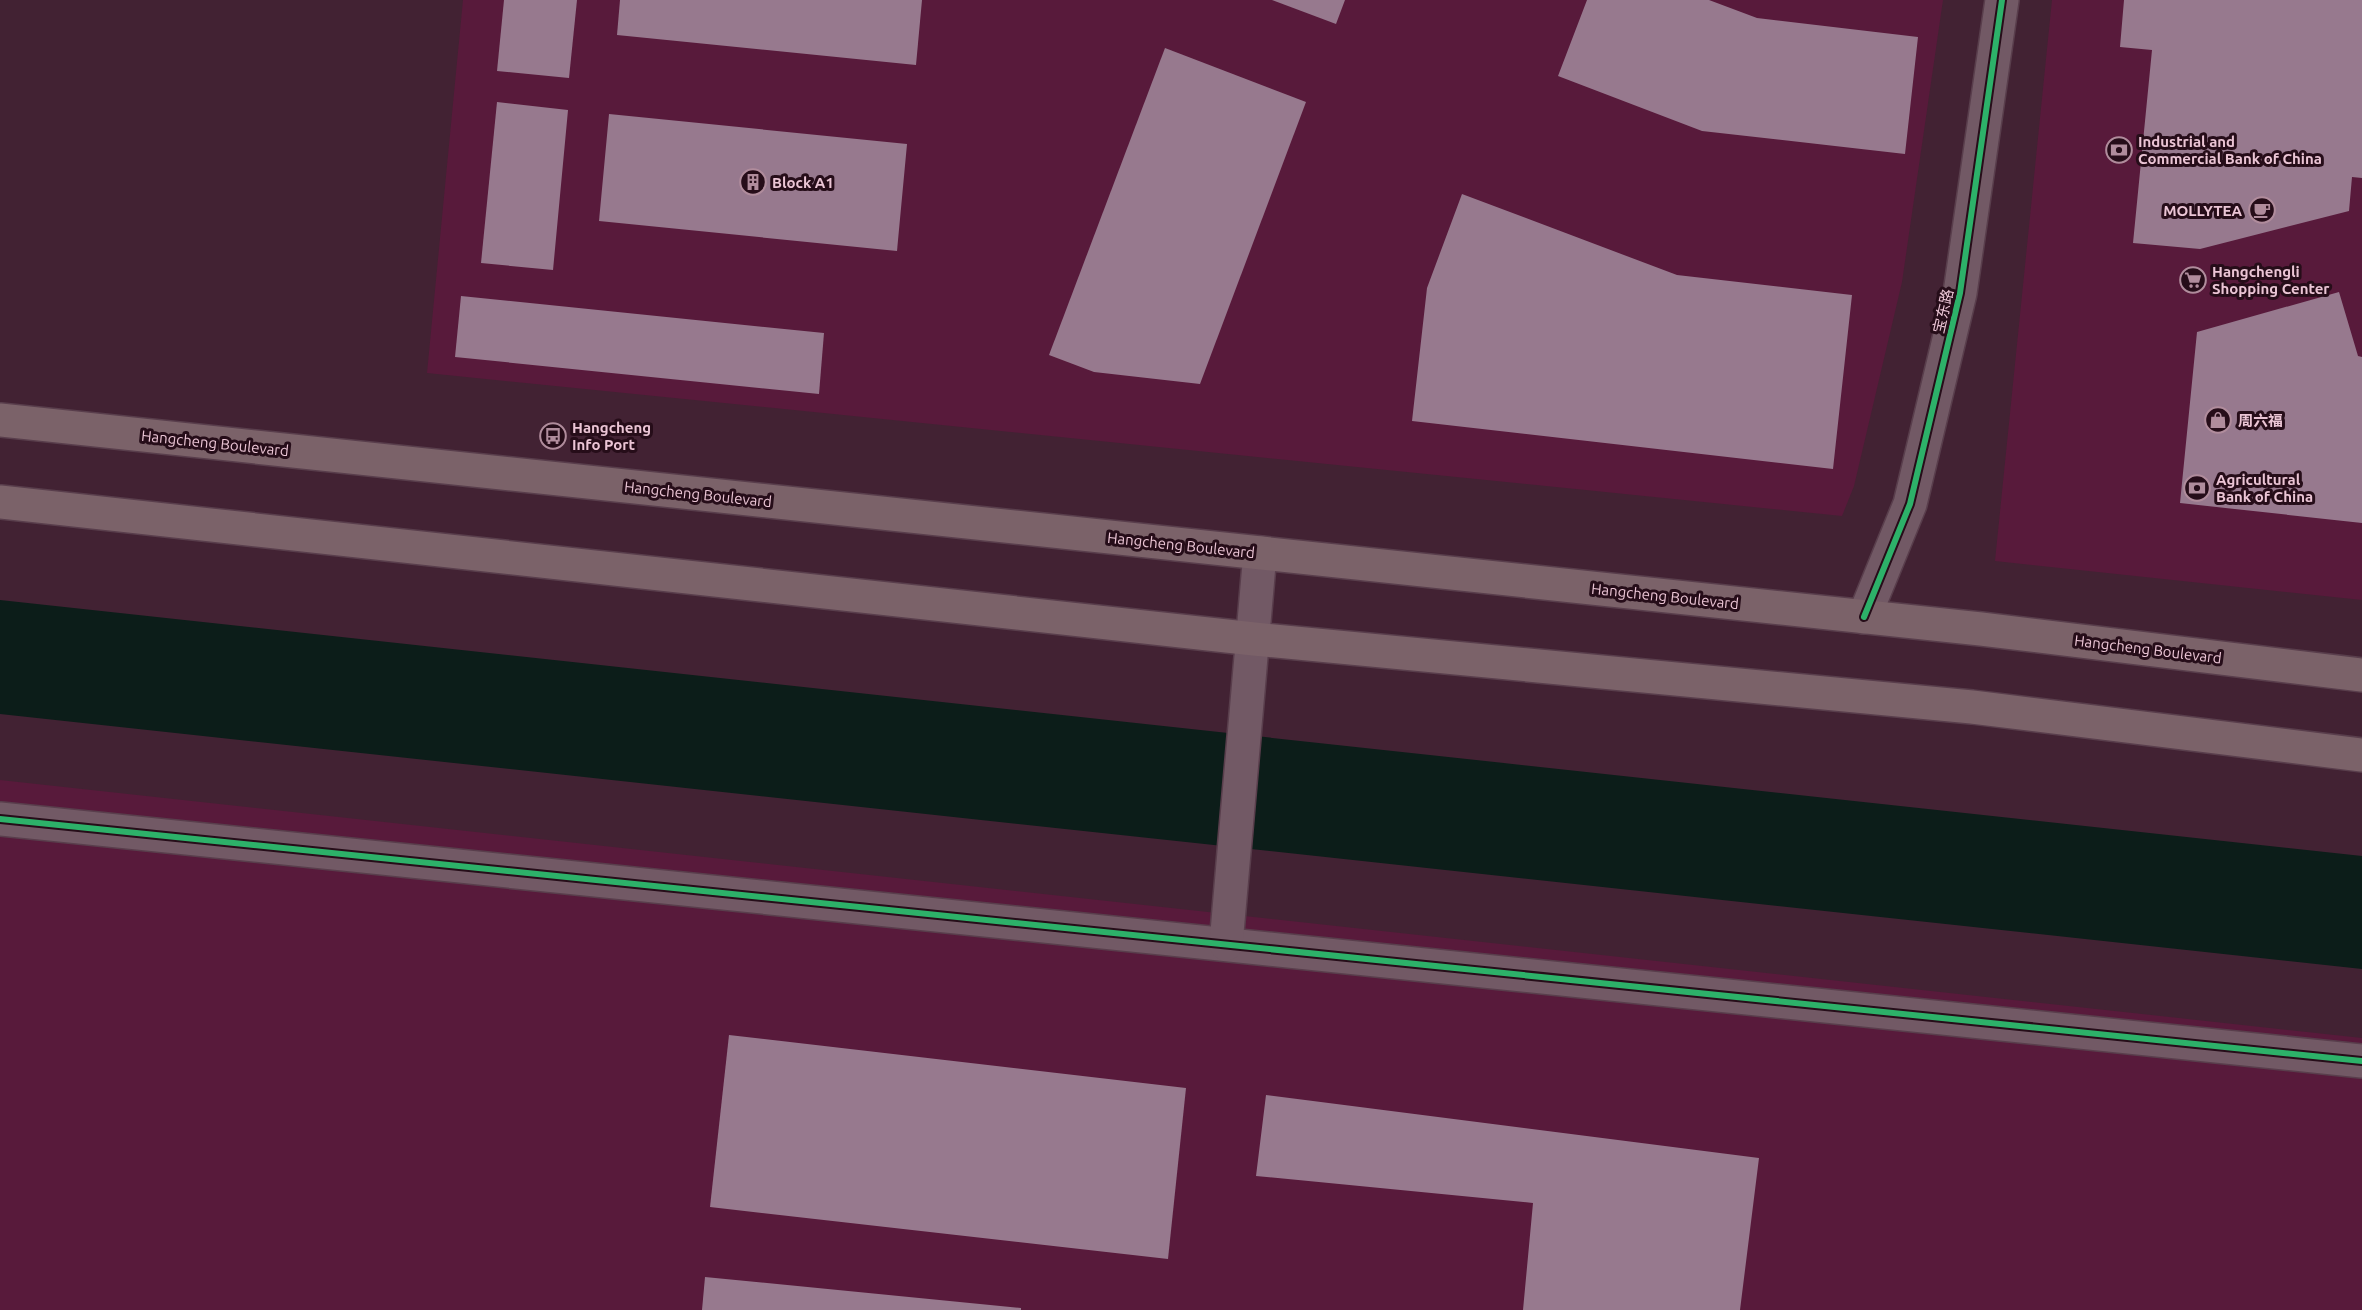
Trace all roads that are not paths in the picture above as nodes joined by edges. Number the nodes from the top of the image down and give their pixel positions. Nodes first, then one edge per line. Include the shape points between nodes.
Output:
1 (2002, 0) edge
2 (0, 420) edge
3 (0, 502) edge
4 (1260, 553) junction
5 (1864, 617) junction
6 (1254, 639) junction
7 (2362, 675) edge
8 (2362, 756) edge
9 (0, 819) edge
10 (1227, 935) junction
11 (2362, 1061) edge

1 - 5 street, 宝东路 via 1960,293 1910,504
2 - 4 main road, Hangcheng Boulevard
3 - 6 main road
4 - 5 main road, Hangcheng Boulevard
4 - 6 street
5 - 7 main road, Hangcheng Boulevard
6 - 8 main road via 1972,707
6 - 10 street
9 - 10 street
10 - 11 street

